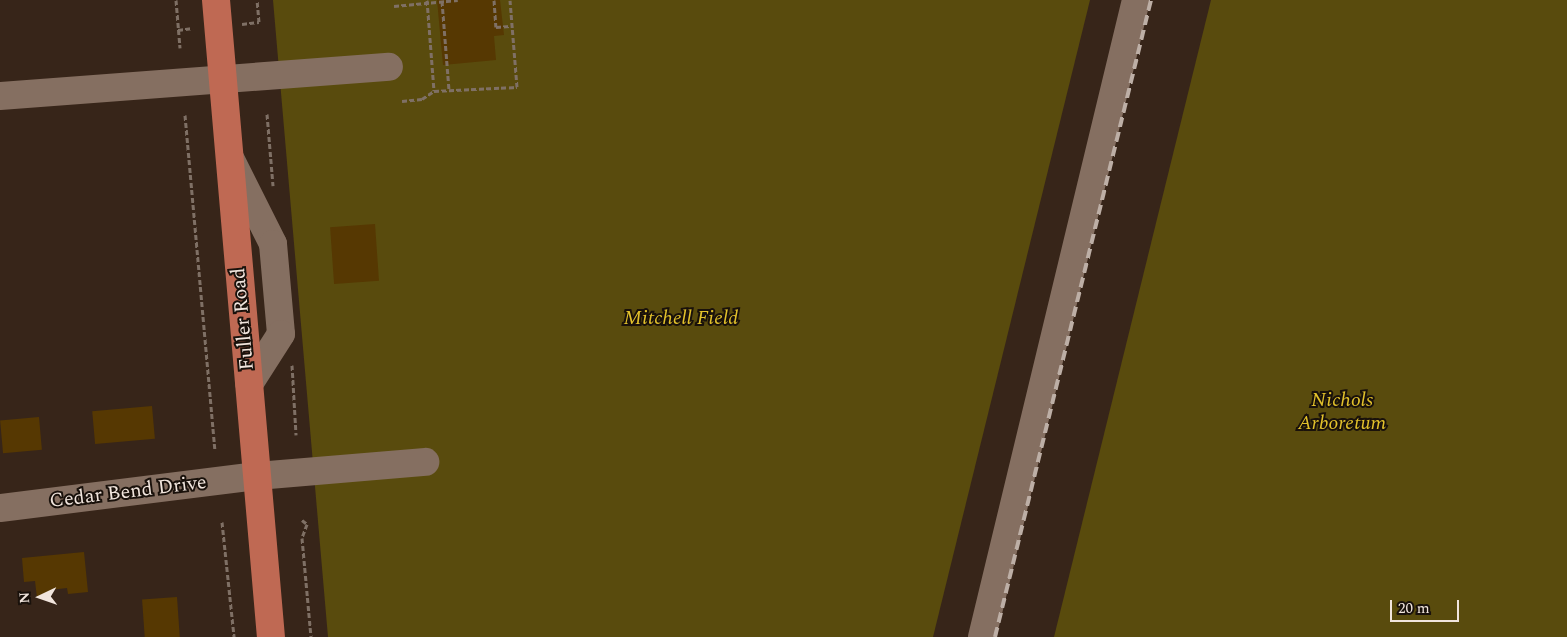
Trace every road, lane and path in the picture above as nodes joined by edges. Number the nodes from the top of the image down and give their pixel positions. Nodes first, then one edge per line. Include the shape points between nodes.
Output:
1 (176, 0) edge
2 (216, 0) edge
3 (257, 0) edge
4 (458, 0) edge
5 (494, 0) edge
6 (510, 0) edge
7 (1136, 0) edge
8 (427, 1) edge
9 (442, 1) junction
10 (394, 6) dead end
11 (259, 22) dead end
12 (512, 26) junction
13 (180, 48) dead end
14 (389, 66) dead end
15 (222, 78) junction
16 (449, 90) junction
17 (434, 91) junction
18 (0, 96) edge
19 (402, 101) dead end
20 (185, 115) dead end
21 (229, 158) junction
22 (249, 384) junction
23 (215, 451) dead end
24 (425, 462) dead end
25 (257, 476) junction
26 (0, 508) edge
27 (302, 520) dead end
28 (222, 522) dead end
29 (234, 637) edge
30 (271, 637) edge
31 (311, 637) edge
32 (982, 637) edge

1 - 13 path
2 - 15 main road, Fuller Road
3 - 11 path
4 - 9 path
5 - 12 path via 495,27
6 - 12 path
7 - 32 street
8 - 9 path
8 - 10 path
8 - 17 path
9 - 16 path
12 - 16 path via 518,87
14 - 15 street
15 - 18 street
15 - 21 main road, Fuller Road
16 - 17 path
17 - 19 path via 422,99
20 - 23 path
21 - 22 main road, Fuller Road
21 - 22 street via 273,244 274,253 281,334
22 - 25 main road, Fuller Road
24 - 25 street, Cedar Bend Drive
25 - 26 street, Cedar Bend Drive
25 - 30 main road, Fuller Road
27 - 31 path via 307,524 302,538
28 - 29 path

